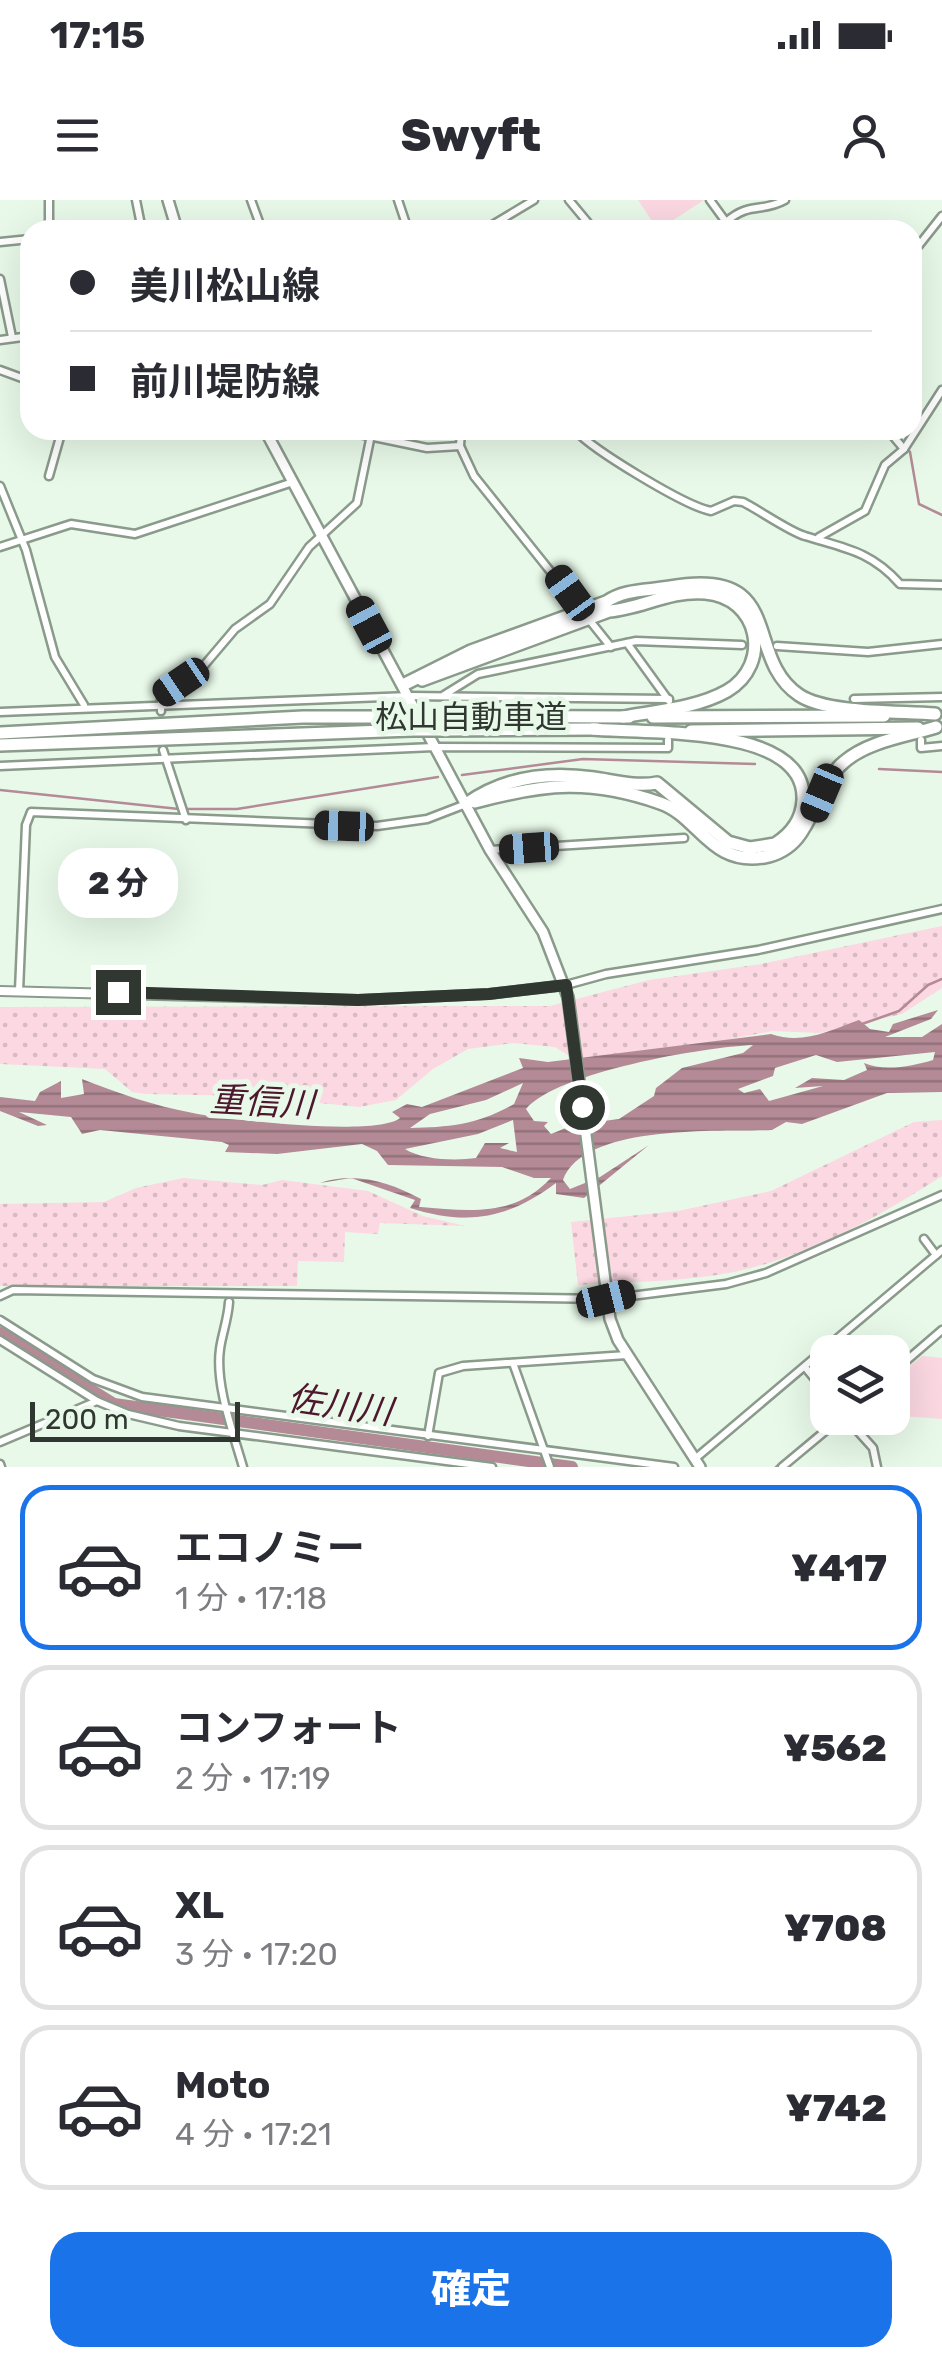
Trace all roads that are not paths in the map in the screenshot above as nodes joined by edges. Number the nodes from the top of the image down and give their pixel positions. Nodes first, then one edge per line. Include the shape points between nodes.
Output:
1 (534, 200) edge
2 (568, 200) edge
3 (785, 200) edge
4 (942, 216) edge
5 (501, 220) edge
6 (585, 220) edge
7 (729, 220) edge
8 (922, 241) edge
9 (0, 280) edge
10 (12, 337) junction
11 (20, 337) edge
12 (0, 340) edge
13 (942, 390) edge
14 (922, 421) edge
15 (59, 440) edge
16 (270, 440) edge
17 (370, 440) edge
18 (397, 440) edge
19 (460, 440) edge
20 (585, 440) edge
21 (896, 440) edge
22 (910, 440) edge
23 (460, 446) junction
24 (904, 449) junction
25 (48, 476) dead end
26 (293, 482) junction
27 (1, 490) edge
28 (21, 538) junction
29 (322, 538) junction
30 (818, 538) junction
31 (0, 547) edge
32 (942, 585) edge
33 (586, 614) junction
34 (628, 643) junction
35 (942, 644) edge
36 (742, 645) dead end
37 (777, 646) dead end
38 (611, 647) junction
39 (407, 691) junction
40 (443, 696) junction
41 (942, 696) edge
42 (854, 699) dead end
43 (85, 706) junction
44 (161, 707) junction
45 (0, 712) edge
46 (622, 717) junction
47 (939, 720) edge
48 (593, 729) junction
49 (0, 733) edge
50 (668, 740) dead end
51 (921, 740) dead end
52 (0, 745) edge
53 (942, 746) edge
54 (434, 748) junction
55 (164, 754) junction
56 (0, 766) edge
57 (466, 804) junction
58 (186, 816) junction
59 (684, 838) dead end
60 (490, 850) junction
61 (942, 909) edge
62 (566, 985) junction
63 (0, 990) edge
64 (19, 991) junction
65 (942, 1194) edge
66 (924, 1239) dead end
67 (939, 1253) edge
68 (0, 1296) edge
69 (606, 1296) junction
70 (228, 1302) dead end
71 (0, 1320) edge
72 (942, 1330) edge
73 (0, 1340) edge
74 (628, 1355) junction
75 (910, 1358) edge
76 (513, 1362) junction
77 (805, 1367) junction
78 (810, 1373) edge
79 (97, 1401) junction
80 (229, 1411) junction
81 (233, 1432) junction
82 (822, 1435) edge
83 (860, 1435) edge
84 (428, 1436) junction
85 (0, 1442) edge
86 (545, 1453) junction
87 (698, 1463) edge
88 (244, 1467) edge
89 (492, 1467) edge
90 (550, 1467) edge
91 (674, 1467) edge
92 (782, 1467) edge
93 (877, 1467) edge

1 - 5 street
2 - 6 street
3 - 7 street via 753,204
4 - 8 street
9 - 10 street
10 - 11 street
10 - 12 street
13 - 14 street
15 - 25 street
16 - 26 main road
17 - 29 street via 361,494
18 - 23 street via 426,448
19 - 23 street
20 - 30 street via 687,504 711,511 743,502 798,534
21 - 24 street
22 - 24 street
23 - 33 street via 484,491
24 - 30 street via 886,465 865,511
26 - 28 street via 135,534 82,523
26 - 29 main road
27 - 28 street
28 - 31 street
28 - 43 street via 54,657
29 - 39 main road
29 - 44 street via 270,604 162,696
30 - 32 street via 883,564 900,584
33 - 38 street
33 - 39 highway
33 - 46 highway via 626,612 638,602 704,593 734,602 751,622 752,664 736,684 709,699
33 - 47 highway via 624,591 716,585 749,603 778,670 806,699
34 - 36 street
34 - 38 street
34 - 40 street via 669,701
35 - 37 street via 868,652
38 - 40 street via 478,674
39 - 40 street
39 - 44 street
39 - 54 main road
41 - 42 street via 920,702
43 - 44 street
43 - 45 street
46 - 47 highway, 松山自動車道
46 - 49 highway, 松山自動車道, bridge via 302,717
47 - 48 highway, 松山自動車道
47 - 57 highway via 844,762 797,839 765,856 723,850 663,803 634,793 546,784
48 - 52 highway, 松山自動車道, bridge
48 - 57 highway via 769,748 799,774 799,819 775,844 739,846 657,783 560,775 512,780
50 - 54 street via 668,748
51 - 53 street via 921,748
54 - 55 street
54 - 57 main road
55 - 56 street
55 - 58 street
57 - 58 street via 377,826
57 - 60 main road
58 - 64 street via 31,812
59 - 60 street
60 - 62 main road via 543,932
61 - 62 street
62 - 64 street via 343,1000
62 - 69 main road
63 - 64 street
65 - 69 street via 753,1277
66 - 67 street
67 - 77 street
68 - 69 street via 14,1290
69 - 74 main road
70 - 80 street via 220,1347
71 - 80 street via 116,1389
72 - 75 street
73 - 79 street
74 - 76 street
74 - 87 main road
76 - 84 street via 439,1373
76 - 86 street
77 - 78 street
77 - 87 street
79 - 81 street via 152,1420
79 - 85 street
80 - 81 street
80 - 84 street
81 - 88 street
81 - 89 street
82 - 92 street
83 - 93 street via 873,1448
84 - 86 street
86 - 90 street
86 - 91 street

